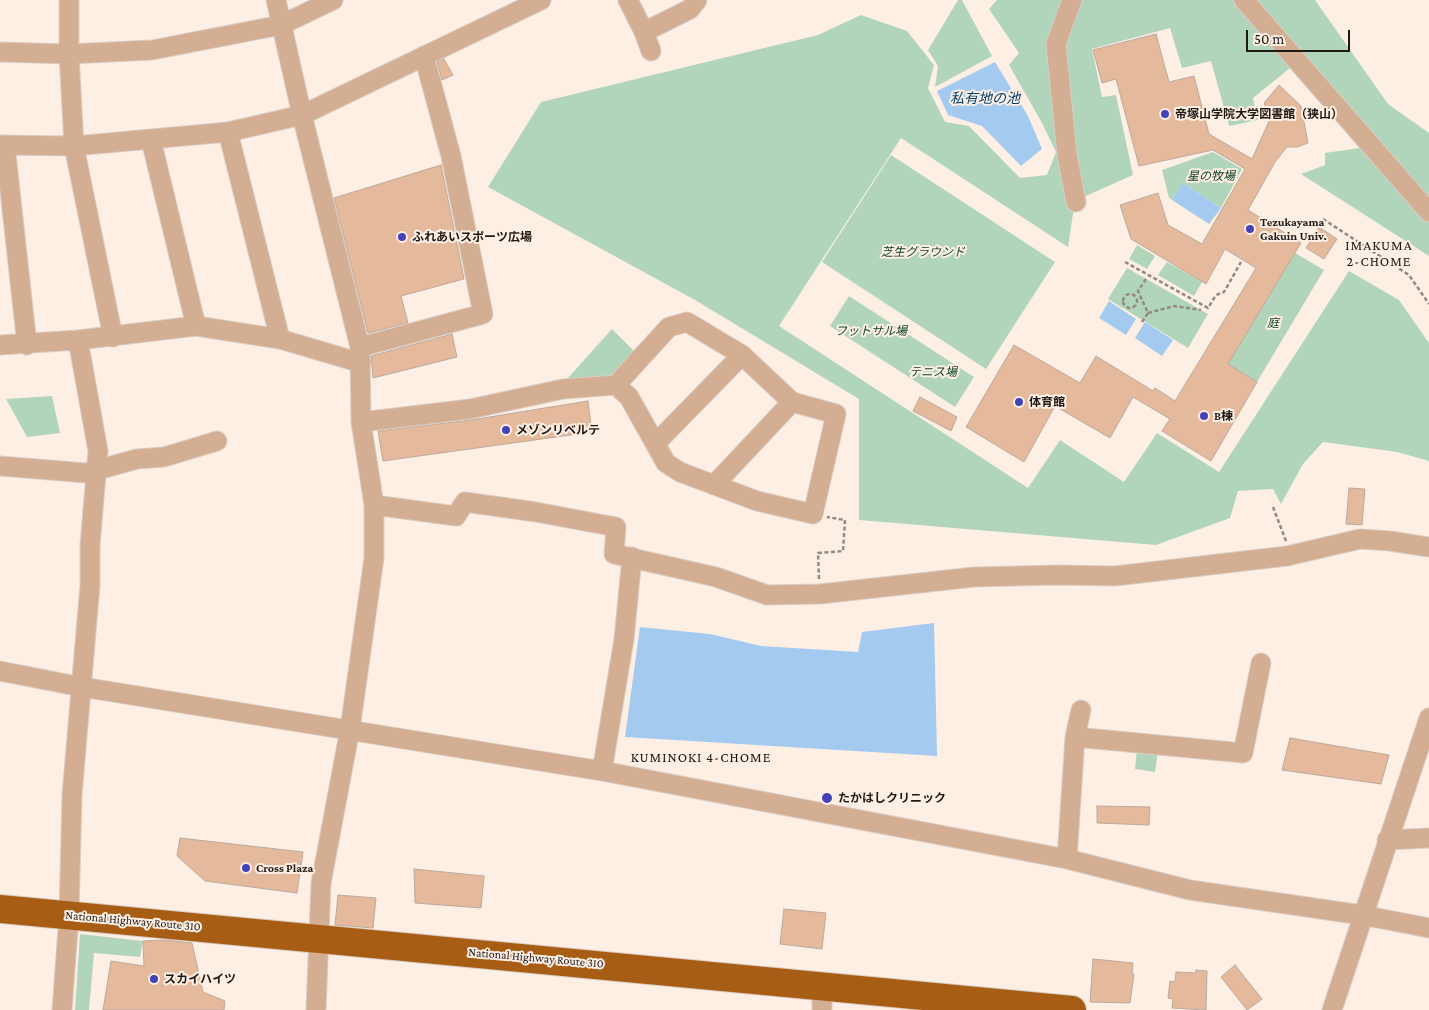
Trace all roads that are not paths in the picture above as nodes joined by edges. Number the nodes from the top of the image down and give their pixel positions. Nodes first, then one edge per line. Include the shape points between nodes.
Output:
1 (69, 0) edge
2 (276, 0) edge
3 (334, 0) edge
4 (541, 0) edge
5 (628, 0) edge
6 (698, 0) edge
7 (1072, 0) edge
8 (1244, 0) edge
9 (281, 24) junction
10 (644, 32) junction
11 (651, 51) dead end
12 (0, 52) edge
13 (69, 54) junction
14 (424, 56) junction
15 (302, 116) junction
16 (228, 132) junction
17 (151, 140) junction
18 (3, 145) edge
19 (74, 146) junction
20 (1076, 202) dead end
21 (1429, 212) edge
22 (196, 326) junction
23 (113, 337) junction
24 (280, 339) junction
25 (78, 340) junction
26 (0, 345) edge
27 (27, 345) junction
28 (360, 355) junction
29 (742, 355) junction
30 (616, 384) junction
31 (792, 402) junction
32 (361, 422) junction
33 (217, 441) dead end
34 (656, 443) junction
35 (0, 466) edge
36 (96, 470) junction
37 (714, 485) junction
38 (374, 505) junction
39 (1429, 547) edge
40 (632, 556) junction
41 (1261, 662) dead end
42 (0, 671) edge
43 (82, 688) junction
44 (1081, 710) dead end
45 (1429, 718) edge
46 (350, 728) junction
47 (1075, 737) junction
48 (602, 771) junction
49 (1429, 838) edge
50 (1387, 840) junction
51 (1067, 859) junction
52 (0, 909) edge
53 (69, 915) junction
54 (1362, 915) junction
55 (1429, 928) edge
56 (317, 938) junction
57 (822, 998) edge
58 (928, 1003) edge
59 (62, 1010) edge
60 (316, 1010) edge
61 (1072, 1010) edge
62 (1332, 1010) edge

1 - 13 street
2 - 9 street
3 - 9 street
4 - 14 street
5 - 10 street
6 - 10 street via 690,9
7 - 20 street via 1056,44 1067,154
8 - 21 street
9 - 13 street via 152,50
9 - 15 street
10 - 11 street
12 - 13 street
13 - 19 street
14 - 15 street
14 - 28 street via 451,156 483,314
15 - 16 street
15 - 28 street
16 - 17 street
16 - 24 street
17 - 19 street
17 - 22 street
18 - 19 street
18 - 27 street
19 - 23 street
22 - 23 street
22 - 24 street
23 - 25 street
24 - 28 street
25 - 27 street
25 - 36 street via 98,451
26 - 27 street
28 - 32 street
29 - 30 street via 687,322 680,323 669,328
29 - 31 street
29 - 34 street
30 - 32 street via 563,389 470,409
30 - 34 street via 629,397
31 - 37 street
31 - 37 street via 836,414 813,514 757,501
32 - 38 street
33 - 36 street via 164,458 136,459
34 - 37 street via 666,463
35 - 36 street via 86,473
36 - 43 street
38 - 40 street via 456,516 465,502 578,519 616,527 614,554
38 - 46 street via 374,558
39 - 40 street via 1360,539 1287,556 1115,576 974,577 820,594 767,595 716,577
40 - 48 street via 624,639
41 - 47 street via 1243,753
42 - 43 street
43 - 46 street
43 - 53 street via 72,795
44 - 47 street
45 - 50 street
46 - 48 street
46 - 56 street via 320,883
47 - 51 street
48 - 51 street
49 - 50 street
50 - 54 street
51 - 54 street via 1190,890
52 - 53 highway, National Highway Route 310
53 - 56 highway, National Highway Route 310
53 - 59 street
54 - 55 street
54 - 62 street
56 - 57 highway, National Highway Route 310
56 - 60 street
57 - 58 highway, National Highway Route 310
58 - 61 highway, National Highway Route 310

